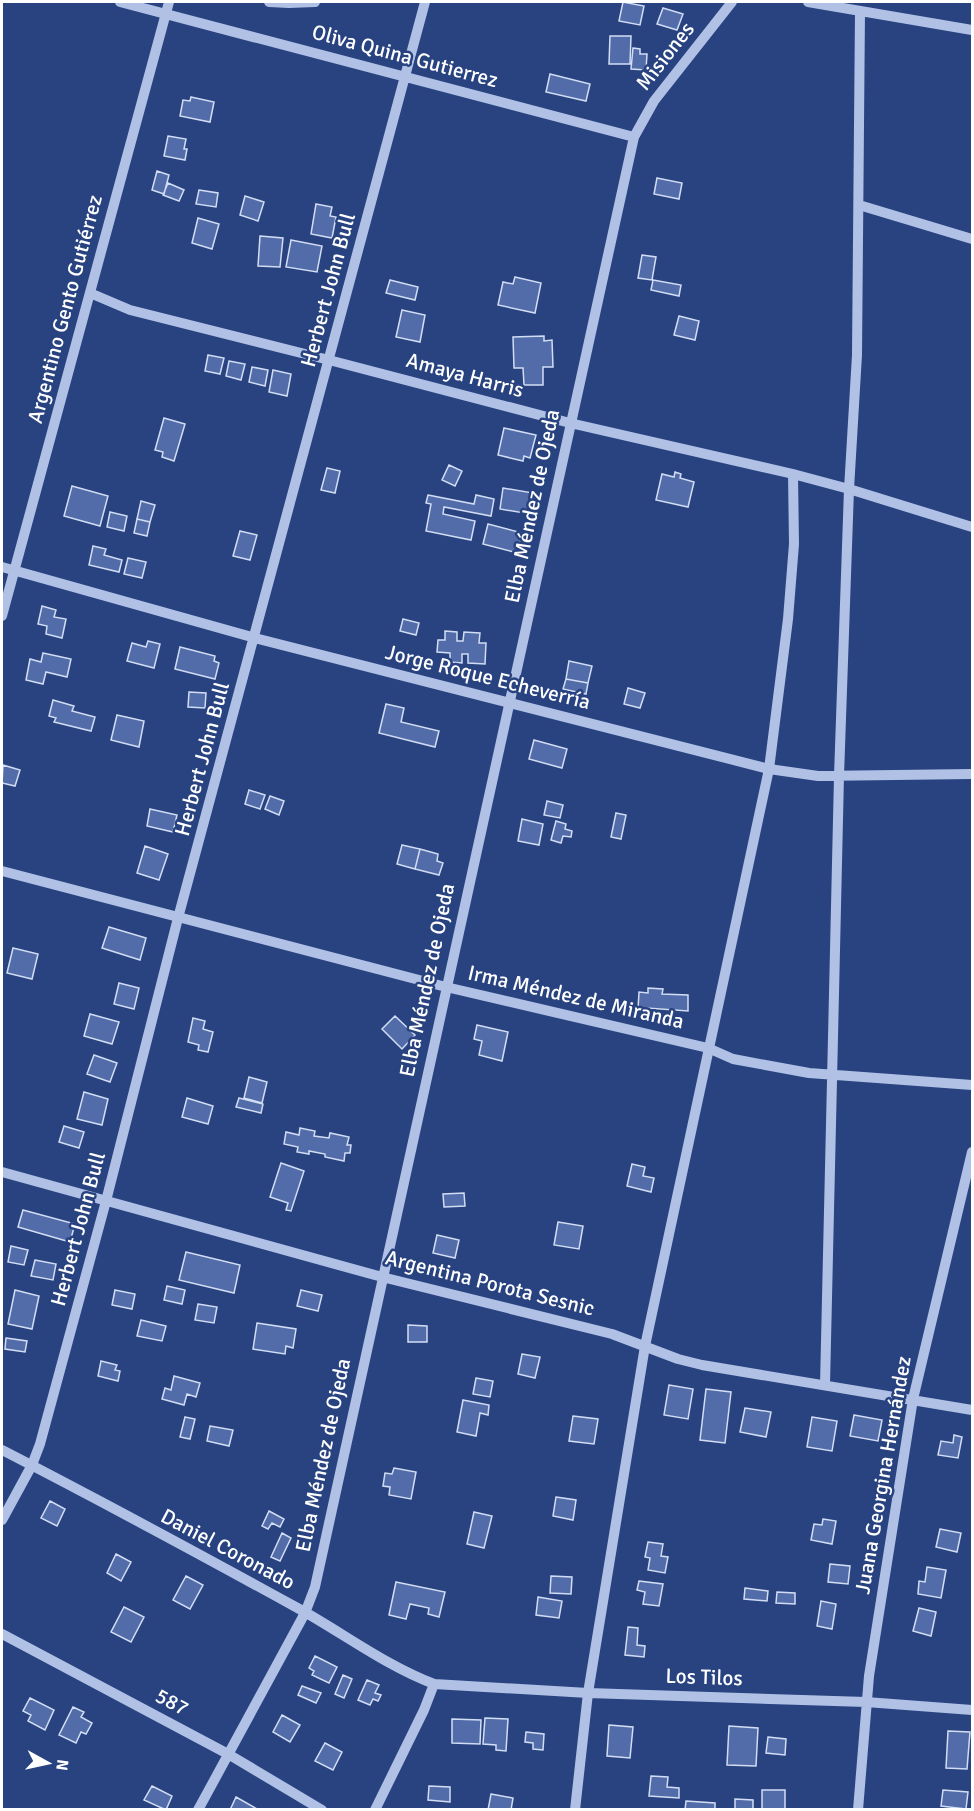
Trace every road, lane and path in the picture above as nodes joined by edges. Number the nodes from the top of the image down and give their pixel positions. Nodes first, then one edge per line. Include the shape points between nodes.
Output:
1 (120, 2) edge
2 (169, 2) edge
3 (269, 2) edge
4 (315, 2) edge
5 (425, 2) edge
6 (732, 2) edge
7 (808, 2) edge
8 (860, 11) junction
9 (166, 14) junction
10 (972, 30) edge
11 (405, 77) junction
12 (633, 137) junction
13 (859, 205) junction
14 (972, 239) edge
15 (90, 292) junction
16 (329, 360) junction
17 (570, 423) junction
18 (793, 474) junction
19 (849, 489) junction
20 (972, 527) edge
21 (2, 567) edge
22 (14, 570) junction
23 (2, 615) edge
24 (255, 638) junction
25 (508, 703) junction
26 (769, 769) junction
27 (972, 774) edge
28 (839, 776) junction
29 (2, 871) edge
30 (178, 918) junction
31 (446, 987) junction
32 (708, 1048) junction
33 (831, 1076) junction
34 (972, 1085) edge
35 (972, 1152) edge
36 (2, 1172) edge
37 (106, 1201) junction
38 (382, 1277) junction
39 (645, 1346) junction
40 (825, 1385) junction
41 (913, 1399) junction
42 (972, 1410) edge
43 (2, 1450) edge
44 (32, 1465) junction
45 (2, 1520) edge
46 (305, 1613) junction
47 (2, 1634) edge
48 (434, 1684) junction
49 (588, 1693) junction
50 (866, 1702) junction
51 (972, 1710) edge
52 (228, 1754) junction
53 (198, 1809) edge
54 (322, 1809) edge
55 (375, 1809) edge
56 (575, 1809) edge
57 (858, 1809) edge

1 - 9 street, Oliva Quina Gutierrez
2 - 9 street, Argentino Gento Gutiérrez
3 - 4 street
5 - 11 street, Herbert John Bull
6 - 12 street, Misiones via 654,102
7 - 8 street
8 - 10 street
8 - 13 street
9 - 11 street, Oliva Quina Gutierrez
9 - 15 street, Argentino Gento Gutiérrez
11 - 12 street, Oliva Quina Gutierrez
11 - 16 street, Herbert John Bull
12 - 17 street, Elba Méndez de Ojeda
13 - 14 street
13 - 19 street via 857,356
15 - 16 street, Amaya Harris via 130,310
15 - 22 street, Argentino Gento Gutiérrez
16 - 17 street, Amaya Harris
16 - 24 street, Herbert John Bull
17 - 18 street, Amaya Harris
17 - 25 street, Elba Méndez de Ojeda
18 - 19 street, Amaya Harris
18 - 26 street via 794,544 788,619
19 - 20 street, Amaya Harris
19 - 28 street
21 - 22 street, Jorge Roque Echeverría
22 - 23 street, Argentino Gento Gutiérrez
22 - 24 street, Jorge Roque Echeverría
24 - 25 street, Jorge Roque Echeverría
24 - 30 street, Herbert John Bull
25 - 26 street, Jorge Roque Echeverría
25 - 31 street, Elba Méndez de Ojeda
26 - 28 street, Jorge Roque Echeverría
26 - 32 street
27 - 28 street, Jorge Roque Echeverría
28 - 33 street
29 - 30 street, Irma Méndez de Miranda
30 - 31 street, Irma Méndez de Miranda
30 - 37 street, Herbert John Bull
31 - 32 street, Irma Méndez de Miranda
31 - 38 street, Elba Méndez de Ojeda
32 - 33 street, Irma Méndez de Miranda via 733,1059
32 - 39 street
33 - 34 street, Irma Méndez de Miranda
33 - 40 street
35 - 41 street, Juana Georgina Hernández
36 - 37 street, Argentina Porota Sesnic
37 - 38 street, Argentina Porota Sesnic
37 - 44 street, Herbert John Bull
38 - 39 street, Argentina Porota Sesnic via 612,1334
38 - 46 street, Elba Méndez de Ojeda via 315,1587
39 - 40 street, Argentina Porota Sesnic via 702,1365
39 - 49 street
40 - 41 street, Argentina Porota Sesnic
41 - 42 street, Argentina Porota Sesnic
41 - 50 street, Juana Georgina Hernández
43 - 44 street, Daniel Coronado
44 - 45 street, Herbert John Bull
44 - 46 street, Daniel Coronado
46 - 48 street, Daniel Coronado via 391,1665
46 - 52 street, Elba Méndez de Ojeda
47 - 52 street, 587
48 - 49 street, Los Tilos
48 - 55 street
49 - 50 street, Los Tilos
49 - 56 street
50 - 51 street, Los Tilos
50 - 57 street, Juana Georgina Hernández
52 - 53 street, Elba Méndez de Ojeda
52 - 54 street, 587

